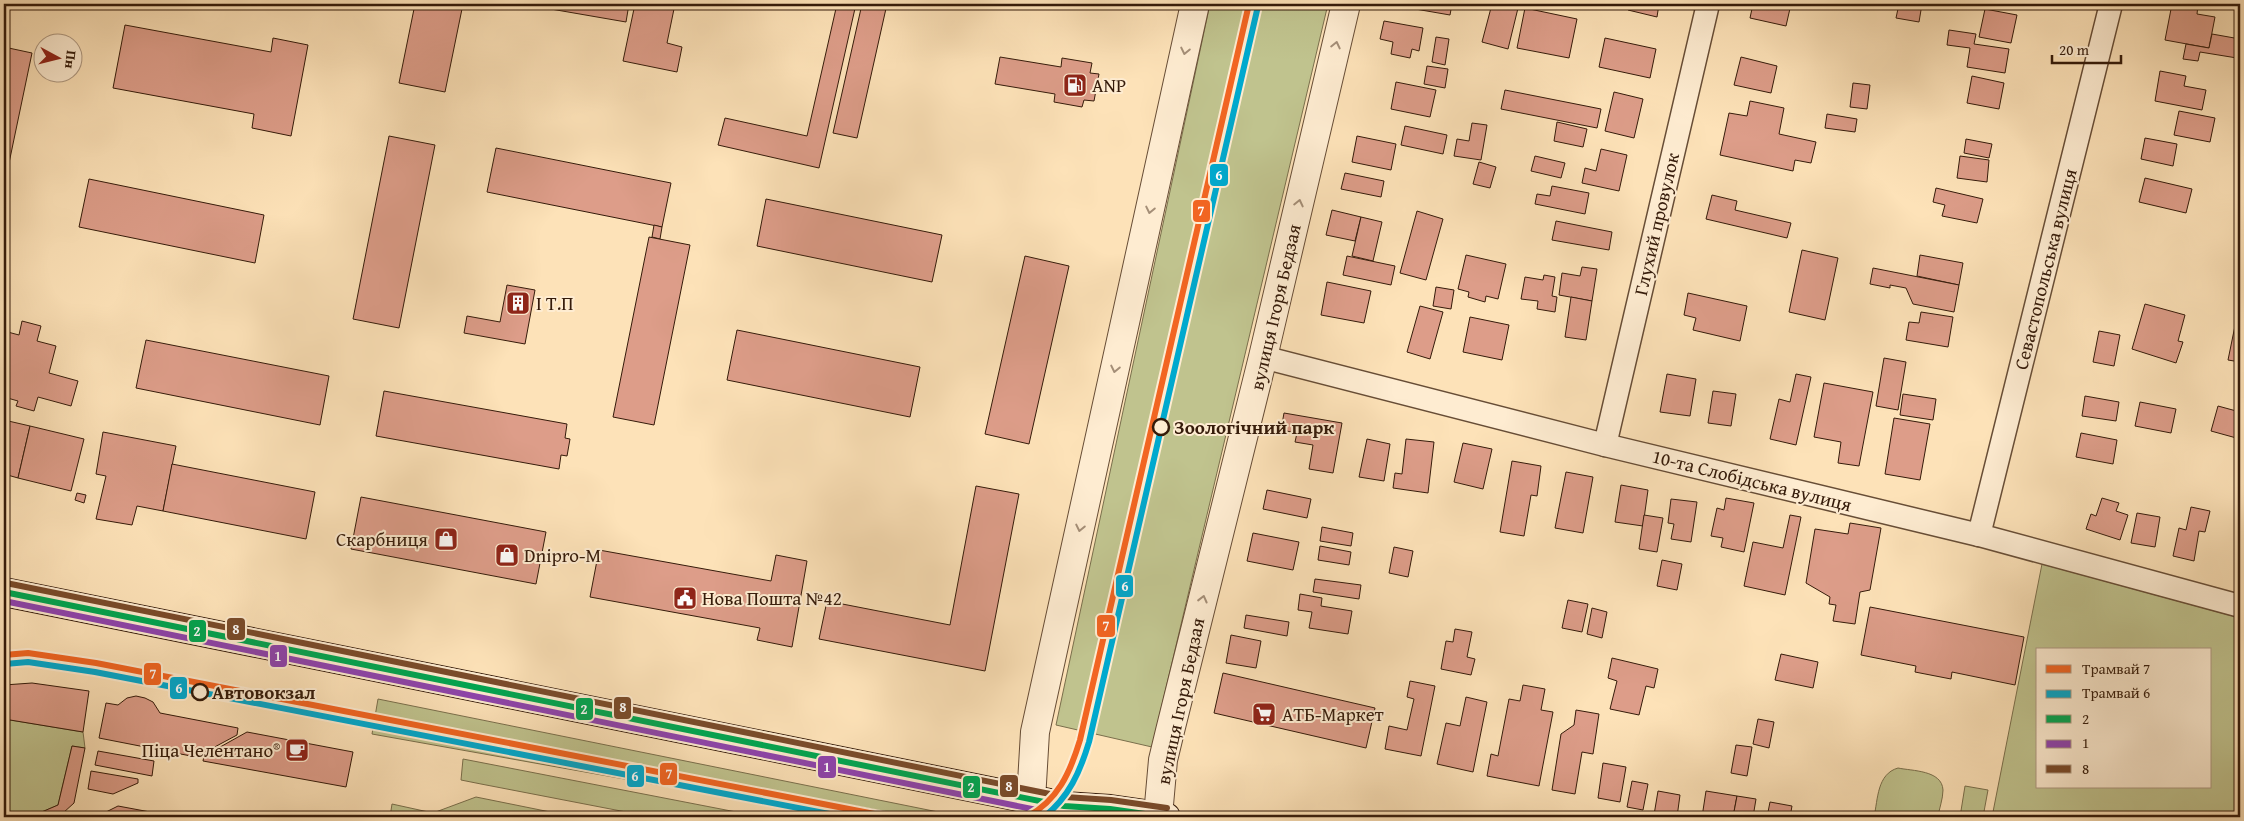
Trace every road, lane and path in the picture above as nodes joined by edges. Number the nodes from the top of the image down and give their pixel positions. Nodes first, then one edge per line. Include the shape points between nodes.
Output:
1 (1195, 4) edge
2 (1346, 4) edge
3 (1708, 4) edge
4 (2111, 4) edge
5 (1263, 358) junction
6 (1605, 444) junction
7 (1979, 535) junction
8 (7, 595) edge
9 (2240, 606) edge
10 (1031, 800) junction
11 (1162, 816) edge

1 -> 10 street via 1035,732
5 -> 2 street, вулиця Ігоря Бедзая
3 - 6 street, Глухий провулок
4 - 7 street, Севастопольська вулиця
5 - 6 street, 10-та Слобідська вулиця
11 -> 5 street, вулиця Ігоря Бедзая via 1163,760
6 - 7 street, 10-та Слобідська вулиця
7 - 9 street, 10-та Слобідська вулиця
8 - 10 street
10 - 11 street

